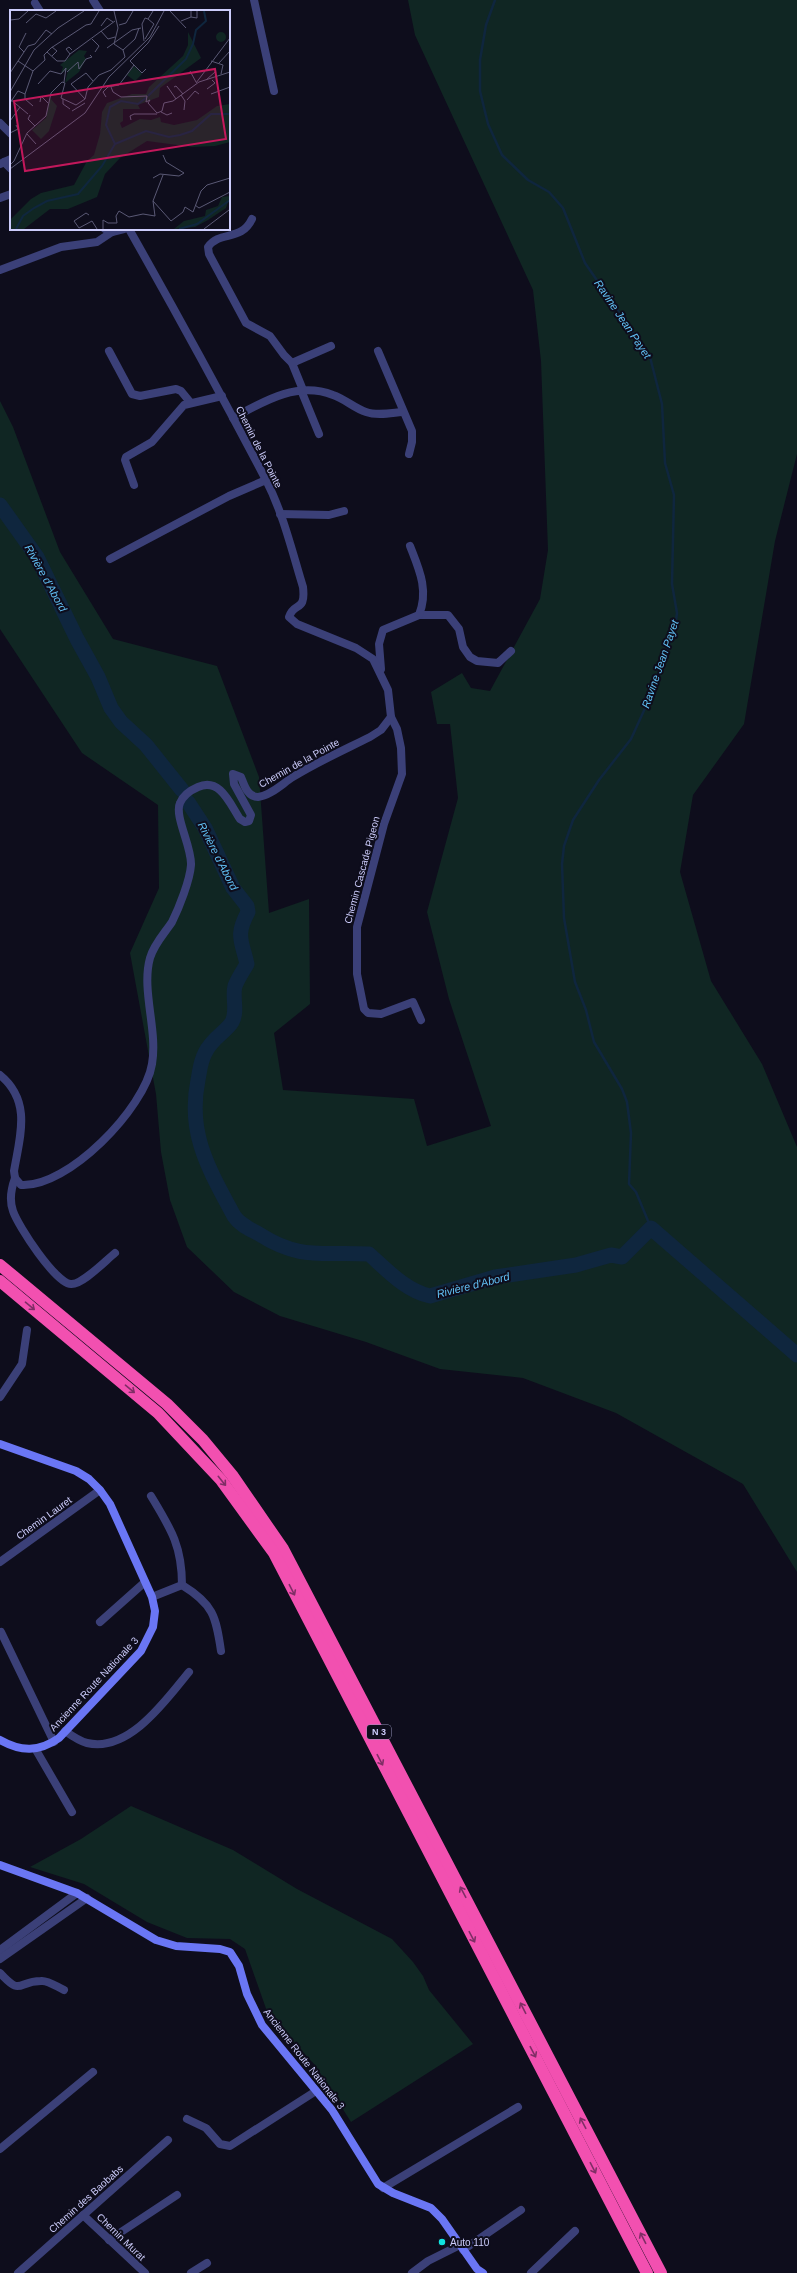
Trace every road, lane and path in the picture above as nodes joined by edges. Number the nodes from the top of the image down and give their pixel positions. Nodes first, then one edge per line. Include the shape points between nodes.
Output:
1 (93, 0) edge
2 (254, 0) edge
3 (35, 3) dead end
4 (39, 10) edge
5 (99, 10) edge
6 (274, 91) dead end
7 (0, 123) edge
8 (10, 133) edge
9 (10, 194) edge
10 (0, 198) edge
11 (252, 219) dead end
12 (109, 230) edge
13 (130, 230) edge
14 (0, 270) edge
15 (331, 346) dead end
16 (109, 351) dead end
17 (378, 351) dead end
18 (292, 363) junction
19 (302, 390) junction
20 (222, 396) junction
21 (190, 402) junction
22 (402, 412) junction
23 (233, 418) junction
24 (319, 434) dead end
25 (408, 454) dead end
26 (266, 480) junction
27 (134, 485) dead end
28 (344, 511) dead end
29 (280, 514) junction
30 (410, 546) dead end
31 (110, 558) dead end
32 (419, 615) junction
33 (511, 651) dead end
34 (381, 672) junction
35 (391, 717) junction
36 (421, 1020) dead end
37 (0, 1075) edge
38 (15, 1178) junction
39 (115, 1253) dead end
40 (0, 1265) edge
41 (0, 1281) edge
42 (27, 1330) dead end
43 (0, 1397) edge
44 (0, 1444) edge
45 (100, 1490) junction
46 (152, 1496) dead end
47 (0, 1562) edge
48 (145, 1582) junction
49 (182, 1585) junction
50 (152, 1597) junction
51 (100, 1622) dead end
52 (1, 1632) dead end
53 (221, 1651) dead end
54 (189, 1672) dead end
55 (65, 1731) junction
56 (0, 1740) edge
57 (54, 1742) junction
58 (36, 1750) junction
59 (72, 1812) dead end
60 (0, 1865) edge
61 (77, 1893) junction
62 (87, 1898) junction
63 (0, 1950) edge
64 (0, 1959) edge
65 (0, 1973) edge
66 (64, 1990) dead end
67 (93, 2072) dead end
68 (316, 2091) junction
69 (518, 2107) dead end
70 (187, 2120) dead end
71 (168, 2140) dead end
72 (0, 2149) edge
73 (383, 2188) junction
74 (178, 2195) dead end
75 (521, 2210) dead end
76 (84, 2215) junction
77 (575, 2231) dead end
78 (109, 2240) junction
79 (461, 2247) junction
80 (207, 2263) dead end
81 (18, 2273) edge
82 (145, 2273) edge
83 (191, 2273) edge
84 (412, 2273) edge
85 (483, 2273) edge
86 (531, 2273) edge
87 (647, 2273) edge
88 (661, 2273) edge

1 - 5 street
2 - 6 street
3 - 4 street
7 - 8 street
9 - 10 street
11 - 18 street via 249,227 243,232 212,242 208,247 209,254 246,323 270,336
12 - 14 street via 96,242 61,247
13 - 20 street, Chemin de la Pointe
15 - 18 street
16 - 21 street via 132,394 140,396 176,389
17 - 22 street
18 - 19 street
19 - 22 street via 333,395 366,412
19 - 23 street via 276,395
19 - 24 street
20 - 21 street
20 - 23 street, Chemin de la Pointe
21 - 27 street via 173,416 152,442 126,457
22 - 25 street via 412,431
23 - 26 street, Chemin de la Pointe
26 - 29 street, Chemin de la Pointe
26 - 31 street via 228,496
28 - 29 street via 329,515
29 - 34 street, Chemin de la Pointe via 303,586 303,603 290,613 289,617 297,624 365,653 373,659
30 - 32 street via 421,571 423,583 424,598
32 - 33 street via 448,615 459,629 466,653 478,661 498,663
32 - 34 street via 383,630 379,644
34 - 35 street, Chemin de la Pointe via 388,690
35 - 36 street, Chemin Cascade Pigeon via 395,722 401,748 402,774 384,824 357,927 357,974 364,1009 368,1013 381,1014 413,1002
35 - 38 street, Chemin de la Pointe via 381,730 370,737 257,797 247,791 241,777 233,774 234,784 251,815 250,821 240,819 218,787 210,784 195,788 184,796 178,813 188,841 191,864 178,909 154,947 149,963 152,1064 146,1082 125,1117 103,1142 80,1162 55,1177 38,1183 21,1185
37 - 38 street via 16,1092 21,1110
38 - 39 street via 11,1199 13,1212 25,1233 60,1280 70,1284 79,1283
88 -> 40 highway, N 3 via 283,1548 260,1512 203,1440 167,1404
41 -> 87 highway, N 3 via 158,1413 221,1480 274,1553
42 - 43 street via 22,1364
44 - 45 main road, Ancienne Route Nationale 3 via 76,1470
45 - 47 street, Chemin Lauret
45 - 48 main road, Ancienne Route Nationale 3 via 110,1504
46 - 49 street via 176,1540 180,1554
48 - 50 main road, Ancienne Route Nationale 3
48 - 51 street
49 - 50 street
49 - 53 street via 210,1607
50 - 55 main road, Ancienne Route Nationale 3 via 155,1611 153,1628 141,1651
52 - 57 street
54 - 55 street via 165,1703 126,1736 112,1742 86,1743
55 - 57 main road, Ancienne Route Nationale 3
56 - 58 main road via 22,1749
57 - 58 main road, Ancienne Route Nationale 3
58 - 59 street
60 - 61 main road, Ancienne Route Nationale 3
61 - 62 main road, Ancienne Route Nationale 3
61 - 63 street
62 - 64 street
62 - 68 main road, Ancienne Route Nationale 3 via 156,1940 176,1946 230,1952 239,1966 249,2000 262,2025
65 - 66 street via 12,1986 39,1980
67 - 72 street
68 - 70 street via 230,2146 220,2144 206,2128
68 - 73 main road, Ancienne Route Nationale 3 via 332,2110 374,2178
69 - 73 street
71 - 76 street, Chemin des Baobabs
73 - 79 main road, Ancienne Route Nationale 3 via 431,2208 442,2219
74 - 78 street
75 - 79 street
76 - 78 street, Chemin Murat
76 - 81 street, Chemin des Baobabs
77 - 86 street
78 - 82 street, Chemin Murat
79 - 84 street via 428,2261
79 - 85 main road, Ancienne Route Nationale 3
80 - 83 street

